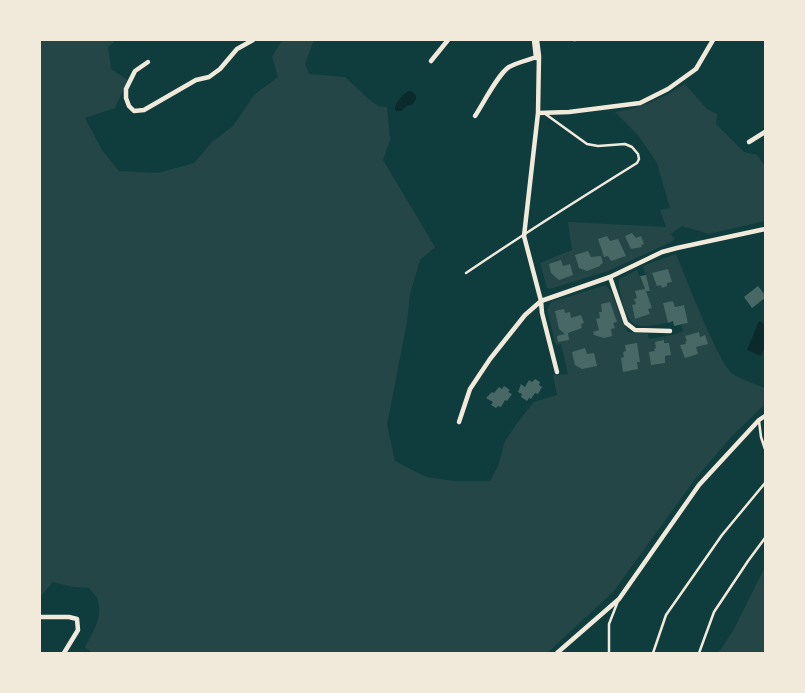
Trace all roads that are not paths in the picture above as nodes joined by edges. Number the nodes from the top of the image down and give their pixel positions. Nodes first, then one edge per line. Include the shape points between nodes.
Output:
1 (253, 40) edge
2 (448, 40) edge
3 (536, 40) edge
4 (712, 40) edge
5 (538, 57) junction
6 (431, 61) dead end
7 (148, 62) dead end
8 (541, 113) junction
9 (474, 116) dead end
10 (765, 132) edge
11 (750, 142) dead end
12 (765, 229) edge
13 (524, 236) junction
14 (466, 273) dead end
15 (610, 277) junction
16 (541, 301) junction
17 (670, 331) dead end
18 (557, 372) dead end
19 (765, 416) edge
20 (759, 420) junction
21 (459, 422) dead end
22 (765, 449) edge
23 (765, 483) edge
24 (765, 538) edge
25 (619, 599) junction
26 (40, 617) edge
27 (64, 653) edge
28 (557, 653) edge
29 (609, 653) edge
30 (653, 653) edge
31 (699, 653) edge

1 - 7 street via 237,48 210,77 196,80 144,110 134,111 126,98 126,89 135,71
2 - 6 street
3 - 5 street
4 - 8 street via 696,68 668,90 640,103
5 - 8 street
5 - 9 street via 502,73
8 - 13 street
8 - 13 lane via 587,144 625,144 632,147 638,159 614,179 572,202
10 - 11 street
12 - 15 street via 662,252
13 - 14 lane
13 - 16 street
15 - 16 street
15 - 17 street via 630,328
16 - 18 street
16 - 21 street via 525,315 490,359 470,389
19 - 20 street
20 - 22 lane
20 - 25 street via 699,485
23 - 30 lane via 722,534 666,615
24 - 31 lane via 714,612
25 - 28 street
25 - 29 lane via 610,624
26 - 27 street via 77,618 78,630

